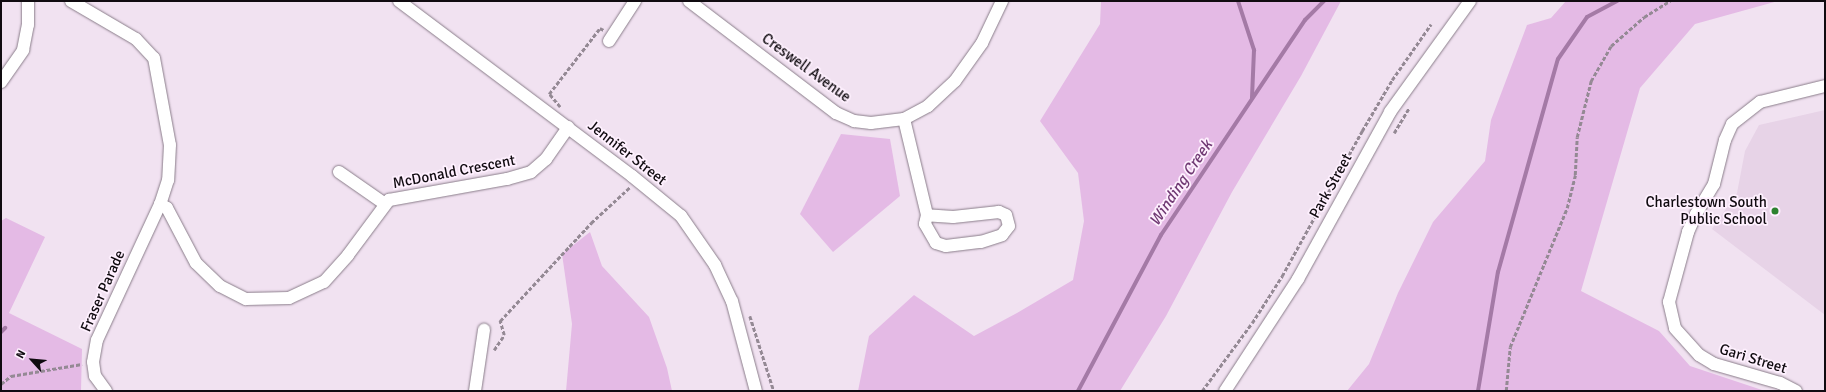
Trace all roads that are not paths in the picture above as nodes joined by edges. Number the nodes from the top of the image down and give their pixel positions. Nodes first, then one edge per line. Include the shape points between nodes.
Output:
1 (28, 1) edge
2 (71, 1) edge
3 (399, 1) edge
4 (635, 1) edge
5 (689, 1) edge
6 (1002, 1) edge
7 (1470, 1) edge
8 (609, 41) dead end
9 (1, 82) edge
10 (1825, 86) edge
11 (904, 119) junction
12 (568, 127) junction
13 (339, 172) dead end
14 (160, 204) junction
15 (385, 204) junction
16 (927, 215) junction
17 (484, 330) dead end
18 (106, 391) edge
19 (475, 391) edge
20 (756, 391) edge
21 (1225, 391) edge
22 (1796, 391) edge

1 - 9 street via 28,25 23,50
2 - 14 street via 136,39 154,58 170,146 168,180
3 - 12 street, Jennifer Street
4 - 8 street
5 - 11 street, Creswell Avenue via 836,113 854,121 871,123
6 - 11 street, Creswell Avenue via 982,43 955,81 928,106
7 - 21 street, Park Street via 1390,112 1298,280
10 - 22 street, Gari Street via 1760,102 1732,124 1725,140 1714,184 1688,232 1669,302 1675,328 1699,355 1714,364 1780,383
11 - 16 street
12 - 15 street, McDonald Crescent via 546,159 531,172 507,179 403,196 389,200
12 - 20 street, Jennifer Street via 633,186 681,216 715,265 732,301
13 - 15 street
14 - 15 street, McDonald Crescent via 167,208 189,253 204,272 230,292 258,300 289,298 324,282 348,255
14 - 18 street, Fraser Parade via 97,340 93,362 95,376
16 - 16 street via 953,217 998,212 1007,217 1009,226 998,238 942,246 927,232
17 - 19 street

